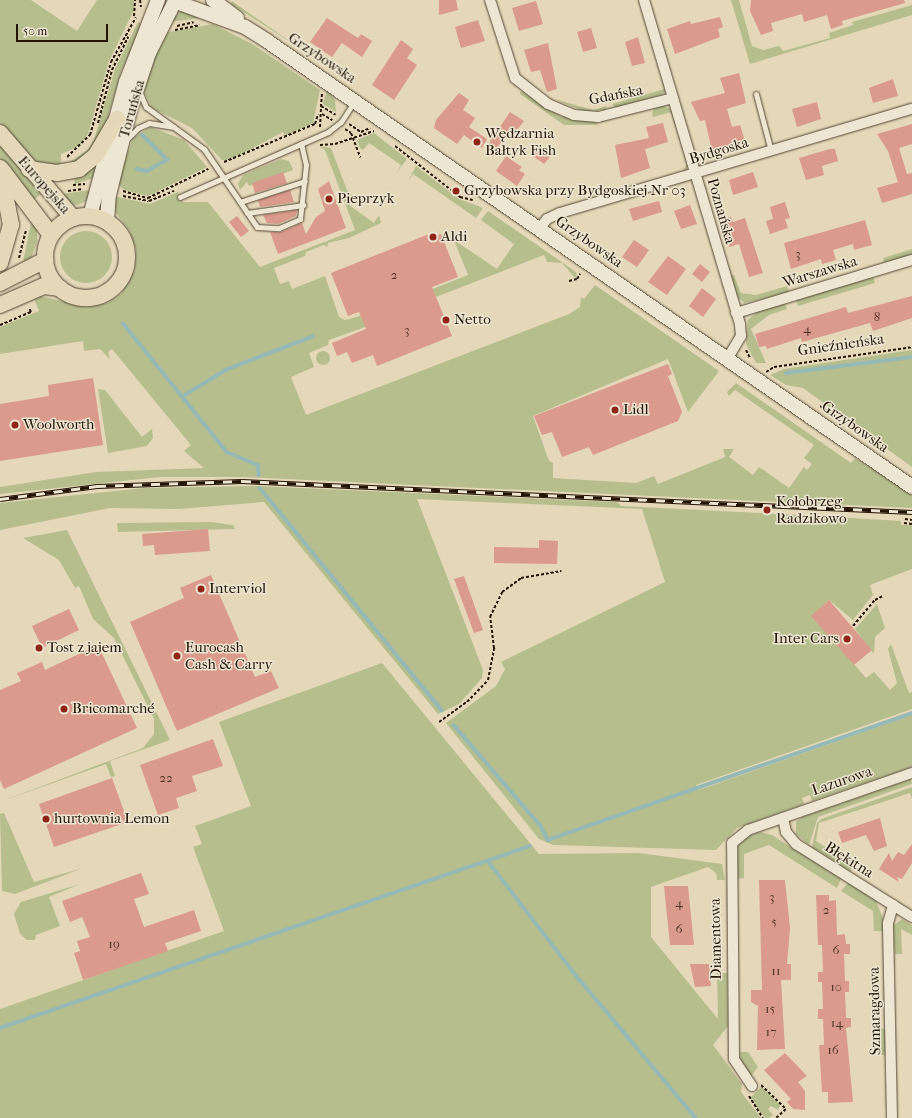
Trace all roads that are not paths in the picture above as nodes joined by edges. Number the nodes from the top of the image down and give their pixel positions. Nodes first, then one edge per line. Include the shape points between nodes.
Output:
1 (158, 0) edge
2 (213, 0) edge
3 (490, 0) edge
4 (644, 0) edge
5 (176, 1) edge
6 (245, 28) junction
7 (140, 80) junction
8 (756, 94) dead end
9 (673, 98) junction
10 (355, 101) junction
11 (912, 109) edge
12 (117, 119) junction
13 (178, 128) junction
14 (0, 133) edge
15 (301, 144) junction
16 (122, 145) junction
17 (772, 151) junction
18 (0, 167) edge
19 (28, 169) junction
20 (694, 174) junction
21 (223, 178) junction
22 (305, 181) junction
23 (180, 197) dead end
24 (240, 202) junction
25 (303, 205) junction
26 (248, 213) junction
27 (90, 216) junction
28 (73, 218) junction
29 (107, 221) junction
30 (539, 228) junction
31 (51, 234) junction
32 (45, 260) junction
33 (912, 260) edge
34 (0, 263) edge
35 (0, 283) edge
36 (60, 288) junction
37 (0, 305) edge
38 (736, 313) junction
39 (727, 359) junction
40 (912, 487) edge
41 (912, 773) edge
42 (783, 818) junction
43 (893, 905) junction
44 (912, 917) edge
45 (752, 1086) road end
46 (892, 1118) edge

1 - 12 street, Toruńska via 126,82
2 - 6 street, Grzybowska
3 - 9 street, Gdańska via 515,78 548,104 574,115 598,117
4 - 9 street, Poznańska
5 - 6 street, Grzybowska
5 - 7 street, Toruńska
6 - 10 street, Grzybowska
7 - 13 lane via 140,94 146,107
7 - 16 street, Toruńska
8 - 17 lane
9 - 20 street, Poznańska
10 - 15 lane via 336,127
10 - 30 street, Grzybowska
11 - 17 street, Bydgoska
12 - 19 main road via 96,155 79,169 56,174
12 - 27 street, Toruńska
13 - 16 lane via 149,123 138,128
13 - 21 lane via 204,149
14 - 19 main road, Europejska
15 - 21 lane
15 - 22 lane
16 - 29 street, Toruńska
17 - 20 street, Bydgoska
18 - 31 main road, Europejska
18 - 34 main road via 11,225
19 - 28 main road, Europejska
20 - 30 street, Bydgoska via 560,213 547,219
20 - 38 street, Poznańska
21 - 23 lane
21 - 24 lane
22 - 24 lane
22 - 25 lane
24 - 26 lane
25 - 26 lane
25 - 26 lane via 302,215 279,228 257,227
27 - 28 main road
27 - 29 main road
28 - 31 main road
29 - 36 main road via 120,233 126,246 127,264 120,280 110,290 94,297 76,296
30 - 39 street, Grzybowska
31 - 32 main road
32 - 35 main road
32 - 36 main road via 49,273
33 - 38 street, Warszawska
36 - 37 main road via 44,286
38 - 39 street, Poznańska via 741,336
39 - 40 street, Grzybowska
41 - 42 street, Lazurowa
42 - 43 street, Błękitna via 786,832 796,844
42 - 45 street, Diamentowa via 739,835 730,849 734,1059
43 - 44 street, Błękitna
43 - 46 street, Szmaragdowa via 888,922

